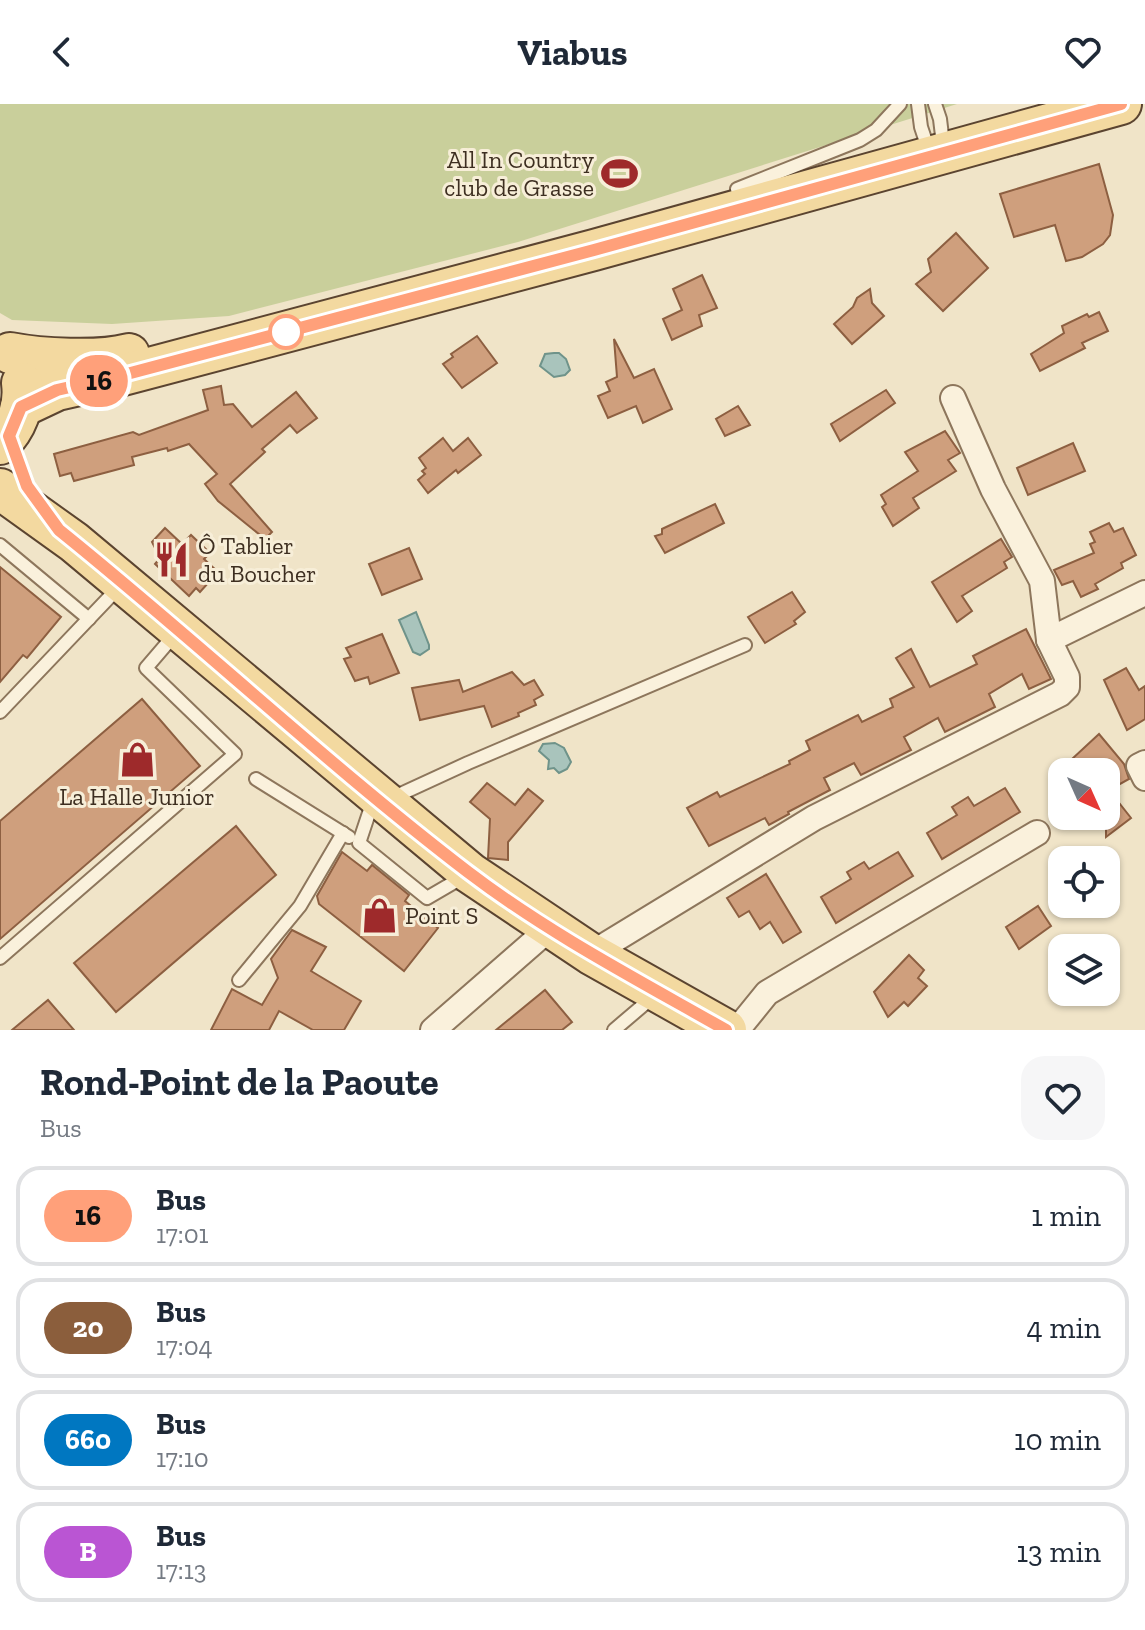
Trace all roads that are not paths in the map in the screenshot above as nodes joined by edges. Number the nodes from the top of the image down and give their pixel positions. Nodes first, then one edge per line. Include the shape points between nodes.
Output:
1 (900, 104) edge
2 (1056, 104) edge
3 (1114, 105) edge
4 (932, 129) edge
5 (737, 189) junction
6 (701, 221) junction
7 (591, 240) junction
8 (5, 347) edge
9 (953, 398) dead end
10 (10, 429) edge
11 (0, 489) edge
12 (59, 530) junction
13 (0, 545) edge
14 (122, 584) junction
15 (1145, 593) edge
16 (89, 619) junction
17 (179, 631) junction
18 (1049, 640) junction
19 (745, 645) dead end
20 (0, 712) edge
21 (1145, 763) edge
22 (1145, 778) edge
23 (256, 779) dead end
24 (378, 799) junction
25 (343, 833) junction
26 (1037, 833) dead end
27 (359, 843) junction
28 (470, 873) junction
29 (550, 928) junction
30 (591, 954) junction
31 (0, 958) edge
32 (239, 980) dead end
33 (659, 992) junction
34 (433, 1030) edge
35 (614, 1030) edge
36 (726, 1030) edge
37 (737, 1030) edge

1 - 5 lane via 860,140
2 - 4 main road
3 - 4 main road via 1028,121
3 - 6 main road
4 - 5 main road
4 - 6 main road
5 - 7 main road
6 - 7 main road
7 - 8 main road via 123,356 31,357
7 - 10 main road via 57,390
8 - 10 main road via 23,388
9 - 18 street via 1042,581
10 - 12 main road via 27,486
11 - 12 main road
12 - 14 main road
13 - 16 lane
14 - 16 lane
14 - 17 main road
15 - 18 street
16 - 20 lane
17 - 24 main road
17 - 31 lane via 146,668 235,754
18 - 30 street via 1067,677 1060,694 814,818
19 - 24 lane
21 - 22 street via 1139,766
23 - 25 lane
24 - 27 lane
24 - 28 main road
25 - 27 lane
25 - 32 lane via 300,906
26 - 37 street via 767,993
27 - 28 lane via 427,898
28 - 29 main road
29 - 30 main road
29 - 34 street
30 - 33 main road
33 - 35 lane
33 - 36 main road

